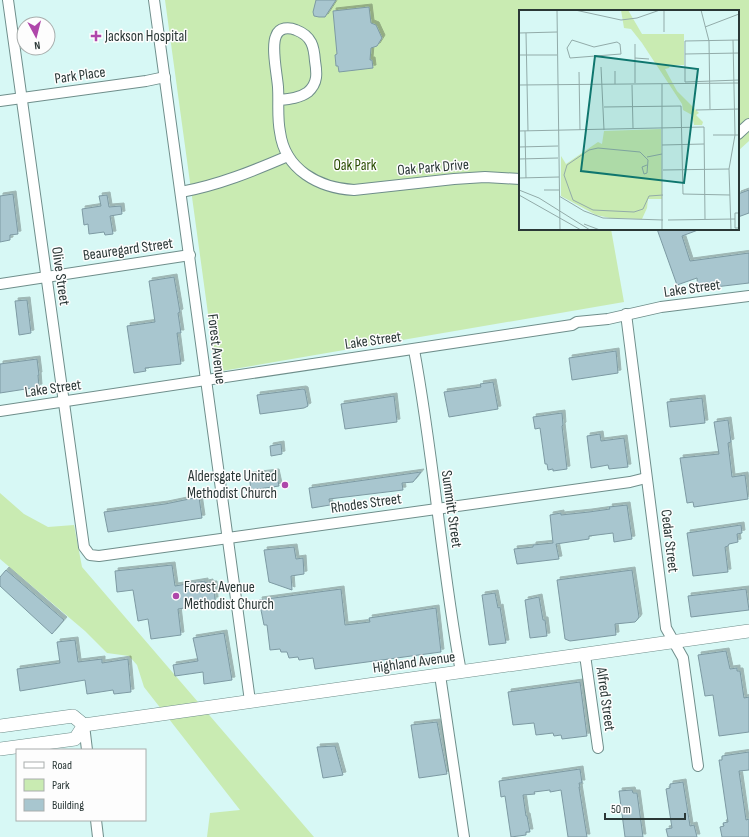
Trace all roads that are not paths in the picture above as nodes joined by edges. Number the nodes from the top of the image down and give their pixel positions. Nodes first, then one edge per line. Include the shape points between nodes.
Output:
1 (8, 0) edge
2 (154, 0) edge
3 (165, 77) junction
4 (21, 99) junction
5 (279, 100) junction
6 (0, 101) edge
7 (749, 124) edge
8 (739, 133) edge
9 (288, 156) junction
10 (519, 178) edge
11 (181, 192) junction
12 (190, 255) junction
13 (46, 276) junction
14 (0, 284) edge
15 (749, 296) edge
16 (626, 314) junction
17 (414, 350) junction
18 (206, 381) junction
19 (64, 402) junction
20 (0, 411) edge
21 (646, 478) junction
22 (437, 508) junction
23 (228, 539) junction
24 (90, 555) joint
25 (749, 631) edge
26 (674, 642) junction
27 (584, 655) junction
28 (461, 672) junction
29 (440, 675) junction
30 (250, 701) junction
31 (84, 725) junction
32 (0, 726) edge
33 (598, 748) dead end
34 (0, 749) edge
35 (87, 749) edge
36 (698, 766) dead end
37 (96, 821) edge
38 (98, 837) edge
39 (464, 837) edge

1 - 4 street, Olive Street
2 - 3 street, Forest Avenue
3 - 4 street, Park Place
3 - 11 street, Forest Avenue
4 - 6 street, Park Place
4 - 13 street, Olive Street
5 - 5 street, Oak Park Drive via 302,96 314,84 316,78 314,47 307,36 293,28 280,30 274,45
5 - 9 street, Oak Park Drive via 279,131
7 - 8 street
9 - 10 street, Oak Park Drive via 295,166 312,179 326,185 354,190 454,179
9 - 11 street via 250,173
11 - 12 street, Forest Avenue
12 - 13 street, Beauregard Street
12 - 18 street, Forest Avenue
13 - 14 street, Beauregard Street
13 - 19 street, Olive Street
15 - 16 street, Lake Street
16 - 17 street, Lake Street via 577,322 572,326
16 - 21 street, Cedar Street
17 - 18 street, Lake Street
17 - 22 street, Summitt Street
18 - 19 street, Lake Street
18 - 23 street, Forest Avenue
19 - 20 street, Lake Street
19 - 24 street, Olive Street via 84,547
21 - 22 street, Rhodes Street
21 - 26 street, Cedar Street via 666,628
22 - 23 street, Rhodes Street
22 - 28 street, Summitt Street
23 - 24 street, Rhodes Street via 99,556
23 - 30 street, Forest Avenue
25 - 26 main road, Highland Avenue
26 - 27 main road, Highland Avenue
26 - 36 street, Cedar Street via 685,666
27 - 28 main road, Highland Avenue
27 - 33 street, Alfred Street
28 - 29 main road, Highland Avenue
29 - 30 main road, Highland Avenue
29 - 39 street
30 - 31 main road, Highland Avenue
31 - 32 main road via 73,716
31 - 34 main road via 75,739
31 - 35 street
37 - 38 street

